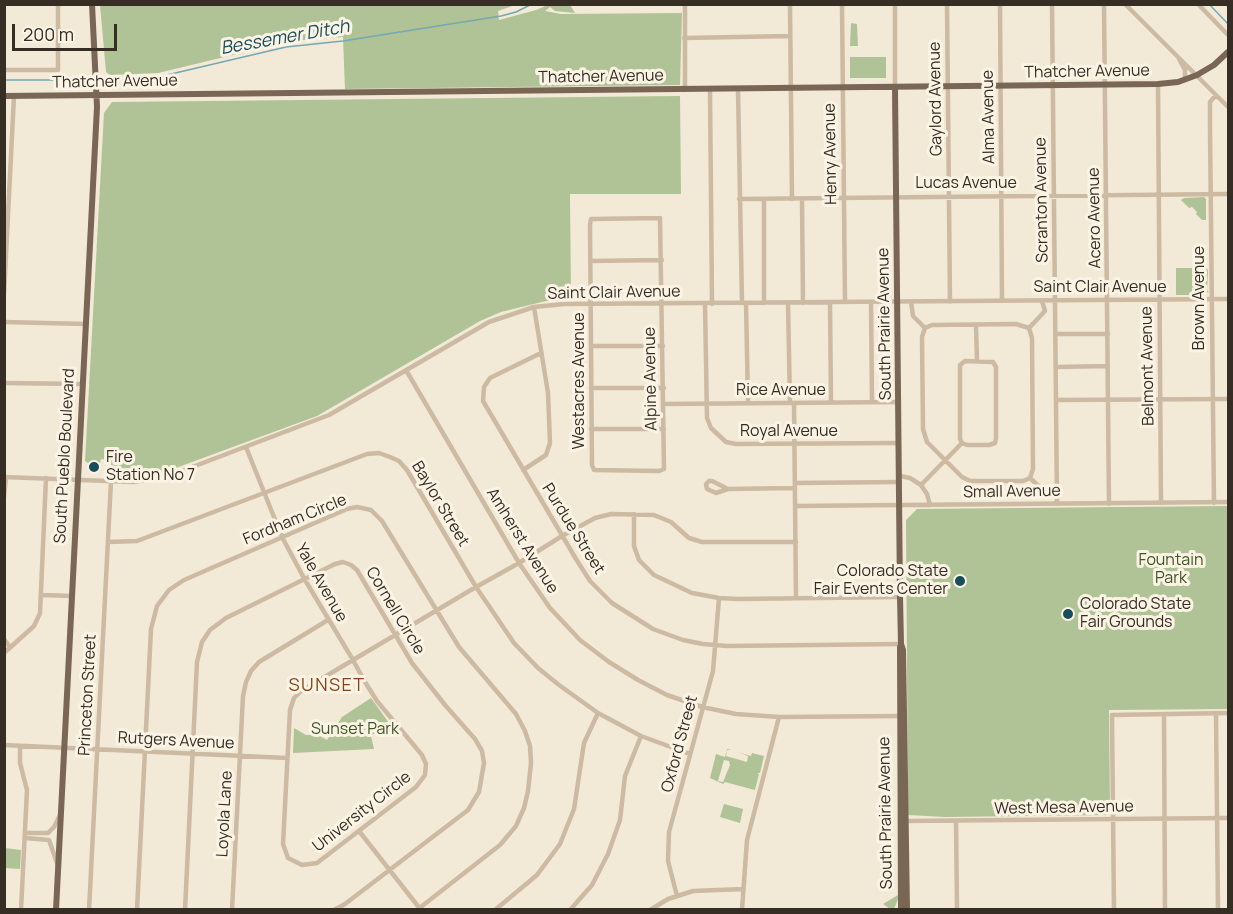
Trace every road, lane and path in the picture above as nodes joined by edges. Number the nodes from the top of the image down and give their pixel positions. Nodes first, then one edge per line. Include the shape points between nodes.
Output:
1 (58, 4) edge
2 (92, 4) edge
3 (685, 4) edge
4 (790, 4) edge
5 (842, 4) edge
6 (895, 4) edge
7 (947, 4) edge
8 (1000, 4) edge
9 (1052, 4) edge
10 (1104, 4) edge
11 (1125, 4) edge
12 (1198, 4) edge
13 (1228, 35) edge
14 (790, 36) junction
15 (684, 38) junction
16 (1228, 52) edge
17 (1178, 56) junction
18 (4, 70) edge
19 (1197, 75) junction
20 (1185, 80) junction
21 (1158, 84) junction
22 (1105, 85) junction
23 (947, 86) junction
24 (1000, 86) junction
25 (1052, 86) junction
26 (895, 87) junction
27 (791, 88) junction
28 (842, 88) junction
29 (738, 89) junction
30 (685, 90) junction
31 (710, 90) junction
32 (1216, 94) junction
33 (4, 96) edge
34 (14, 96) junction
35 (97, 96) junction
36 (1228, 107) edge
37 (1159, 194) junction
38 (1211, 194) junction
39 (1228, 194) edge
40 (1054, 195) junction
41 (1107, 195) junction
42 (949, 196) junction
43 (1001, 196) junction
44 (897, 197) junction
45 (844, 198) junction
46 (764, 199) junction
47 (792, 199) junction
48 (802, 199) junction
49 (739, 200) junction
50 (591, 219) joint
51 (662, 260) junction
52 (591, 261) junction
53 (4, 295) edge
54 (1212, 299) junction
55 (1228, 299) edge
56 (1107, 300) junction
57 (1159, 300) junction
58 (1002, 301) junction
59 (1042, 301) junction
60 (1055, 301) junction
61 (872, 302) junction
62 (898, 302) junction
63 (911, 302) junction
64 (950, 302) junction
65 (744, 303) junction
66 (764, 303) junction
67 (788, 303) junction
68 (803, 303) junction
69 (830, 303) junction
70 (845, 303) junction
71 (591, 304) junction
72 (662, 304) junction
73 (705, 304) junction
74 (712, 304) junction
75 (534, 307) junction
76 (1045, 311) junction
77 (1055, 312) junction
78 (4, 322) edge
79 (86, 324) junction
80 (976, 325) junction
81 (925, 328) junction
82 (1029, 328) junction
83 (1055, 334) junction
84 (1108, 334) junction
85 (591, 346) junction
86 (663, 346) junction
87 (541, 353) junction
88 (977, 361) junction
89 (1108, 366) junction
90 (1056, 367) junction
91 (406, 370) junction
92 (4, 383) edge
93 (82, 384) junction
94 (591, 388) junction
95 (664, 388) junction
96 (1161, 399) junction
97 (1213, 399) junction
98 (1228, 399) edge
99 (1056, 400) junction
100 (1108, 400) junction
101 (831, 402) junction
102 (872, 402) junction
103 (899, 402) junction
104 (748, 403) junction
105 (792, 403) junction
106 (664, 404) junction
107 (706, 404) junction
108 (591, 429) junction
109 (664, 429) junction
110 (899, 443) junction
111 (962, 443) junction
112 (795, 444) junction
113 (246, 447) junction
114 (945, 460) junction
115 (522, 470) junction
116 (594, 470) joint
117 (5, 477) edge
118 (46, 478) junction
119 (1030, 478) junction
120 (900, 479) junction
121 (78, 480) junction
122 (111, 481) junction
123 (921, 485) junction
124 (795, 486) junction
125 (728, 489) dead end
126 (1057, 492) junction
127 (264, 494) junction
128 (1047, 494) junction
129 (4, 497) edge
130 (1228, 502) edge
131 (1161, 503) junction
132 (1214, 503) junction
133 (1045, 504) junction
134 (1057, 504) junction
135 (1109, 504) junction
136 (900, 505) junction
137 (930, 505) junction
138 (795, 506) junction
139 (634, 514) junction
140 (562, 536) junction
141 (282, 537) junction
142 (108, 542) junction
143 (796, 542) junction
144 (519, 563) junction
145 (305, 580) junction
146 (476, 587) junction
147 (42, 595) junction
148 (72, 596) junction
149 (900, 597) junction
150 (719, 598) junction
151 (796, 598) junction
152 (436, 611) junction
153 (328, 620) junction
154 (395, 635) junction
155 (4, 639) edge
156 (901, 644) junction
157 (715, 645) junction
158 (10, 647) junction
159 (4, 653) edge
160 (353, 660) junction
161 (702, 706) junction
162 (598, 713) junction
163 (1216, 713) junction
164 (1228, 713) edge
165 (1164, 714) junction
166 (902, 716) junction
167 (779, 717) junction
168 (641, 736) junction
169 (4, 745) edge
170 (20, 746) junction
171 (64, 748) junction
172 (97, 749) junction
173 (145, 751) junction
174 (193, 753) junction
175 (690, 754) junction
176 (240, 756) junction
177 (287, 758) junction
178 (61, 813) junction
179 (1218, 818) junction
180 (1228, 818) edge
181 (1113, 819) junction
182 (1166, 819) junction
183 (903, 820) junction
184 (956, 821) junction
185 (359, 831) junction
186 (25, 836) junction
187 (58, 868) junction
188 (390, 870) junction
189 (743, 889) junction
190 (677, 896) junction
191 (21, 909) edge
192 (56, 909) edge
193 (89, 909) edge
194 (137, 909) edge
195 (185, 909) edge
196 (232, 909) edge
197 (334, 909) edge
198 (419, 909) edge
199 (495, 909) edge
200 (570, 909) edge
201 (650, 909) edge
202 (742, 909) edge
203 (899, 909) edge
204 (907, 909) edge
205 (957, 909) edge
206 (1114, 909) edge
207 (1165, 909) edge
208 (1218, 909) edge

1 - 18 street via 58,70
2 - 35 main road, South Pueblo Boulevard
3 - 15 street
4 - 14 street
5 - 28 street, Henry Avenue
6 - 26 street, South Prairie Avenue
7 - 23 street, Gaylord Avenue
8 - 24 street, Alma Avenue
9 - 25 street, Scranton Avenue
10 - 22 street, Acero Avenue
11 - 17 street
12 - 13 street
14 - 15 street
14 - 27 street
15 - 30 street
16 - 19 main road, Thatcher Avenue
17 - 19 street
17 - 20 street
19 - 20 main road, Thatcher Avenue
19 - 32 street
20 - 21 main road, Thatcher Avenue
21 - 22 main road, Thatcher Avenue
21 - 37 street, Belmont Avenue
22 - 25 main road, Thatcher Avenue
22 - 41 street, Acero Avenue
23 - 24 main road, Thatcher Avenue
23 - 26 main road, Thatcher Avenue
23 - 42 street, Gaylord Avenue
24 - 25 main road, Thatcher Avenue
24 - 43 street, Alma Avenue
25 - 40 street, Scranton Avenue
26 - 28 main road, Thatcher Avenue
26 - 44 main road, South Prairie Avenue
27 - 28 main road, Thatcher Avenue
27 - 29 main road, Thatcher Avenue
27 - 47 street
28 - 45 street, Henry Avenue
29 - 31 main road, Thatcher Avenue
29 - 49 street
30 - 31 main road, Thatcher Avenue
30 - 35 main road, Thatcher Avenue
31 - 74 street
32 - 36 street
32 - 38 street, Brown Avenue via 1210,102
33 - 34 main road, Thatcher Avenue
34 - 35 main road, Thatcher Avenue
34 - 53 street
35 - 79 main road, South Pueblo Boulevard
37 - 38 street, Lucas Avenue
37 - 41 street, Lucas Avenue
37 - 57 street, Belmont Avenue
38 - 39 street, Lucas Avenue
38 - 54 street, Brown Avenue
40 - 41 street, Lucas Avenue
40 - 43 street, Lucas Avenue
40 - 60 street, Scranton Avenue
41 - 56 street, Acero Avenue
42 - 43 street, Lucas Avenue
42 - 44 street, Lucas Avenue
42 - 64 street, Gaylord Avenue
43 - 58 street, Alma Avenue
44 - 45 street, Lucas Avenue
44 - 62 main road, South Prairie Avenue
45 - 48 street, Lucas Avenue
45 - 70 street, Henry Avenue
46 - 47 street, Lucas Avenue
46 - 49 street, Lucas Avenue
46 - 66 street
47 - 48 street, Lucas Avenue
48 - 68 street
49 - 65 street
50 - 51 street, Alpine Avenue via 660,218
50 - 52 street, Westacres Avenue
51 - 52 street
51 - 72 street, Alpine Avenue
52 - 71 street, Westacres Avenue
54 - 55 street, Saint Clair Avenue
54 - 57 street, Saint Clair Avenue
54 - 97 street, Brown Avenue
56 - 57 street, Saint Clair Avenue
56 - 60 street, Saint Clair Avenue
56 - 84 street, Acero Avenue
57 - 96 street, Belmont Avenue
58 - 59 street, Saint Clair Avenue
58 - 64 street, Saint Clair Avenue
59 - 60 street, Saint Clair Avenue
59 - 76 street
60 - 77 street, Scranton Avenue
61 - 62 street, Saint Clair Avenue
61 - 70 street, Saint Clair Avenue
61 - 102 street
62 - 63 street, Saint Clair Avenue
62 - 103 main road, South Prairie Avenue
63 - 64 street, Saint Clair Avenue
63 - 81 street via 913,316
65 - 66 street, Saint Clair Avenue
65 - 74 street, Saint Clair Avenue
65 - 104 street
66 - 67 street, Saint Clair Avenue
67 - 68 street, Saint Clair Avenue
67 - 105 street
68 - 69 street, Saint Clair Avenue
69 - 70 street, Saint Clair Avenue
69 - 101 street
71 - 72 street, Saint Clair Avenue
71 - 75 street, Saint Clair Avenue
71 - 85 street, Westacres Avenue
72 - 73 street, Saint Clair Avenue
72 - 86 street, Alpine Avenue
73 - 74 street, Saint Clair Avenue
73 - 107 street, Royal Avenue
75 - 87 street
75 - 91 street, Saint Clair Avenue via 489,322
76 - 77 street
76 - 82 street
77 - 83 street, Scranton Avenue
78 - 79 street
79 - 93 main road, South Pueblo Boulevard
80 - 81 street
80 - 82 street via 1016,324
80 - 88 street
81 - 114 street via 923,433
82 - 119 street via 1033,409
83 - 84 street
83 - 90 street, Scranton Avenue
84 - 89 street, Acero Avenue
85 - 86 street
85 - 94 street, Westacres Avenue
86 - 95 street, Alpine Avenue
87 - 115 street via 548,393 549,447 542,459
87 - 115 street, Purdue Street via 490,378 483,392 485,407
88 - 111 street via 963,362 959,367
88 - 111 street via 995,365 996,440 989,445
89 - 90 street
89 - 100 street, Acero Avenue
90 - 99 street, Scranton Avenue
91 - 113 street, Saint Clair Avenue via 329,415
91 - 144 street, Amherst Avenue
92 - 93 street
93 - 121 main road, South Pueblo Boulevard
94 - 95 street
94 - 108 street, Westacres Avenue
95 - 106 street, Alpine Avenue
96 - 97 street
96 - 100 street
96 - 131 street, Belmont Avenue
97 - 98 street
97 - 132 street, Brown Avenue
99 - 100 street
99 - 126 street, Scranton Avenue
100 - 135 street, Acero Avenue
101 - 102 street, Rice Avenue
101 - 105 street, Rice Avenue
102 - 103 street, Rice Avenue
103 - 110 main road, South Prairie Avenue
104 - 105 street, Rice Avenue
104 - 107 street, Rice Avenue
105 - 112 street
106 - 107 street, Rice Avenue
106 - 109 street, Alpine Avenue
107 - 112 street, Royal Avenue via 708,423 726,442
108 - 109 street
108 - 116 street, Westacres Avenue
109 - 116 street, Alpine Avenue via 664,469
110 - 112 street, Royal Avenue
110 - 120 main road, South Prairie Avenue
111 - 114 street
112 - 124 street
113 - 122 street, Saint Clair Avenue via 155,480
113 - 127 street, Yale Avenue
114 - 119 street via 970,481
114 - 123 street
115 - 140 street, Purdue Street
117 - 118 street, Saint Clair Avenue
117 - 129 street
118 - 121 street, Saint Clair Avenue
118 - 147 street
119 - 128 street
120 - 123 street via 910,478
120 - 124 street
120 - 136 main road, South Prairie Avenue
121 - 122 street, Saint Clair Avenue
121 - 148 main road, South Pueblo Boulevard
122 - 142 street, Princeton Street
123 - 137 street
124 - 125 street
124 - 138 street
126 - 128 street
126 - 134 street, Scranton Avenue
127 - 141 street, Yale Avenue
127 - 142 street, Baylor Street via 137,541
127 - 146 street, Baylor Street via 367,454 379,453 399,461
128 - 133 street
130 - 132 street, Small Avenue
131 - 132 street, Small Avenue
131 - 135 street, Small Avenue
133 - 134 street, Small Avenue
133 - 137 street, Small Avenue
134 - 135 street, Small Avenue
136 - 137 street, Small Avenue
136 - 138 street, Small Avenue
136 - 149 main road, South Prairie Avenue
138 - 143 street
139 - 140 street via 595,518
139 - 143 street via 660,517 689,538 702,542
139 - 150 street via 634,546 645,568 678,588
140 - 144 street
140 - 157 street, Purdue Street via 590,581 628,615 683,640
141 - 145 street, Yale Avenue
141 - 152 street, Fordham Circle via 347,509 371,510 382,521
141 - 173 street, Fordham Circle via 184,580 160,600 151,629
142 - 172 street, Princeton Street
143 - 151 street
144 - 146 street
144 - 161 street, Amherst Avenue via 550,608 580,640 638,680
145 - 153 street, Yale Avenue
145 - 154 street, Cornell Circle via 339,562 351,565
145 - 174 street, Cornell Circle via 226,618 206,636 197,662
146 - 152 street
146 - 162 street, Baylor Street via 514,643 538,668
147 - 148 street
147 - 158 street via 34,626
148 - 171 main road, South Pueblo Boulevard
149 - 151 street
149 - 156 main road, South Prairie Avenue
150 - 151 street
150 - 157 street, Oxford Street
152 - 154 street
152 - 198 street, Fordham Circle via 468,659 522,722 531,763 525,808 511,833
153 - 160 street, Yale Avenue
153 - 176 street, Loyola Lane via 266,656 251,671 244,689
154 - 160 street
154 - 188 street, Cornell Circle via 427,683 475,739 484,764 473,804
155 - 158 street
156 - 157 street, Purdue Street
156 - 166 main road, South Prairie Avenue
157 - 161 street, Oxford Street via 713,671
158 - 159 street
160 - 177 street, University Circle via 294,698
160 - 185 street, University Circle via 377,701 426,764 420,783
161 - 167 street, Amherst Avenue via 736,714
161 - 175 street, Oxford Street
162 - 168 street, Baylor Street
162 - 199 street via 584,743 574,809 560,844 537,875
163 - 164 street
163 - 165 street
163 - 179 street
165 - 181 street via 1112,715
165 - 182 street
166 - 167 street, Amherst Avenue
166 - 183 main road, South Prairie Avenue
167 - 189 street via 748,834
168 - 175 street, Baylor Street
168 - 200 street via 625,776 620,820 608,854 592,885
169 - 170 street, Rutgers Avenue
170 - 171 street, Rutgers Avenue
170 - 186 street via 27,790
171 - 172 street, Rutgers Avenue
171 - 178 main road, South Pueblo Boulevard
172 - 173 street, Rutgers Avenue
172 - 193 street, Princeton Street
173 - 174 street, Rutgers Avenue
173 - 194 street, Fordham Circle
174 - 176 street, Rutgers Avenue
174 - 195 street, Cornell Circle
175 - 190 street, Oxford Street via 668,843 669,868
176 - 177 street, Rutgers Avenue
176 - 196 street, Loyola Lane
177 - 185 street, University Circle via 282,844 288,858 297,864 312,865
178 - 186 street via 48,833
178 - 187 main road, South Pueblo Boulevard
179 - 180 street, West Mesa Avenue
179 - 182 street, West Mesa Avenue
179 - 208 street
181 - 182 street, West Mesa Avenue
181 - 184 street, West Mesa Avenue
181 - 206 street
182 - 207 street
183 - 184 street, West Mesa Avenue
183 - 203 main road, South Prairie Avenue
183 - 204 main road, South Prairie Avenue
184 - 205 street
185 - 188 street
186 - 187 street via 50,840
186 - 191 street
187 - 192 main road, South Pueblo Boulevard
188 - 197 street, Cornell Circle
188 - 198 street
189 - 190 street via 705,890
189 - 202 street
190 - 201 street

